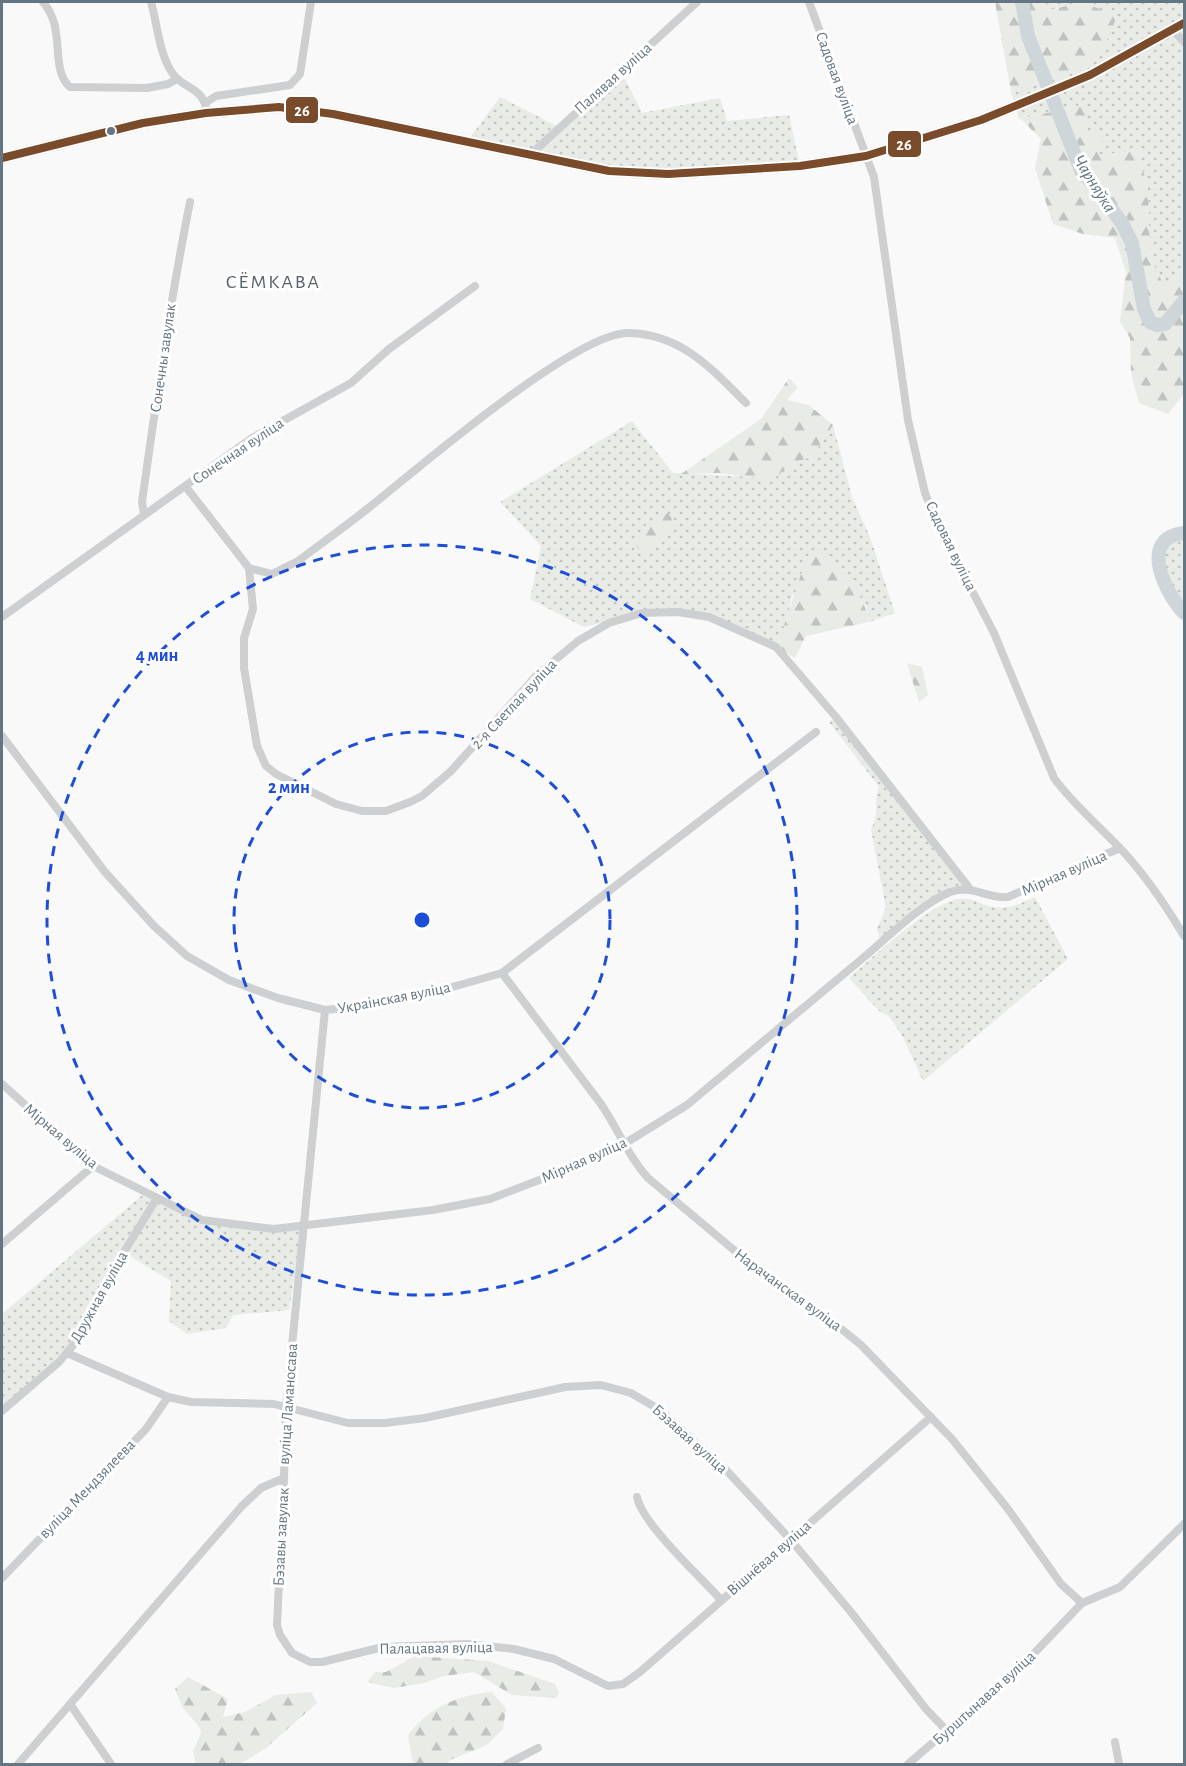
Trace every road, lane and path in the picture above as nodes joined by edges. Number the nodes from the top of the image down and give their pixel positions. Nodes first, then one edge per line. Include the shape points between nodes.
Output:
1 (43, 2) edge
2 (152, 2) edge
3 (311, 2) edge
4 (697, 2) edge
5 (810, 2) edge
6 (1185, 23) edge
7 (1173, 30) junction
8 (1185, 42) edge
9 (177, 80) junction
10 (206, 108) junction
11 (530, 156) junction
12 (866, 156) junction
13 (2, 158) edge
14 (190, 202) dead end
15 (475, 286) dead end
16 (746, 403) dead end
17 (186, 487) junction
18 (144, 514) junction
19 (249, 568) junction
20 (2, 617) edge
21 (816, 732) dead end
22 (2, 736) edge
23 (1120, 848) junction
24 (970, 889) junction
25 (1185, 936) edge
26 (502, 973) junction
27 (325, 1010) junction
28 (3, 1088) edge
29 (624, 1144) junction
30 (93, 1167) junction
31 (157, 1198) junction
32 (303, 1226) junction
33 (2, 1244) edge
34 (67, 1353) junction
35 (168, 1397) junction
36 (286, 1407) junction
37 (2, 1411) edge
38 (931, 1417) junction
39 (284, 1478) junction
40 (637, 1497) dead end
41 (1185, 1524) edge
42 (790, 1539) junction
43 (2, 1578) edge
44 (278, 1596) joint
45 (721, 1600) junction
46 (1082, 1602) junction
47 (602, 1684) joint
48 (70, 1704) junction
49 (948, 1732) junction
50 (1114, 1742) dead end
51 (538, 1748) dead end
52 (18, 1764) edge
53 (111, 1764) edge
54 (507, 1764) edge
55 (908, 1764) edge
56 (1119, 1764) edge

1 - 9 street via 55,19 61,76 70,87 147,87
2 - 9 street via 163,50
3 - 10 street via 300,74 290,85 216,96
4 - 11 street, Палявая вуліца
5 - 12 street, Садовая вуліца
6 - 7 main road
7 - 8 street
7 - 12 main road via 1090,75 1016,107
9 - 10 street via 192,86
10 - 11 main road via 304,110
10 - 13 main road
11 - 12 main road via 638,174 800,166
12 - 23 street, Садовая вуліца via 880,207 908,420 925,493 994,633 1054,778
14 - 18 street, Сонечны завулак via 160,369 142,502
15 - 17 street, Сонечная вуліца via 389,349 351,383 261,432
16 - 19 street via 691,351 650,335 626,332 578,352 485,414 298,561 272,574
17 - 18 street, Сонечная вуліца
17 - 19 street
18 - 20 street, Сонечная вуліца
19 - 24 street, 2-я Светлая вуліца via 253,609 244,638 244,668 261,758 276,774 336,804 362,811 386,811 422,796 451,771 537,675 578,641 609,623 642,613 678,612 709,617 777,647
21 - 26 street, Украінская вуліца
22 - 27 street, Украінская вуліца via 105,872 153,926 187,956 229,980
23 - 24 street, Мірная вуліца via 1008,897
23 - 25 street, Садовая вуліца via 1159,895
24 - 29 street, Мірная вуліца via 951,892 924,909 687,1105
26 - 27 street, Украінская вуліца via 424,995
26 - 29 street, Нарачанская вуліца via 601,1104
27 - 32 street, вуліца Ламаносава
28 - 30 street, Мірная вуліца
29 - 32 street, Мірная вуліца via 490,1199
29 - 38 street, Нарачанская вуліца via 633,1162 648,1178 753,1266 861,1345
30 - 31 street, Мірная вуліца
30 - 33 street
31 - 32 street, Мірная вуліца via 202,1220 274,1229
31 - 34 street, Дружная вуліца
32 - 36 street, вуліца Ламаносава
34 - 35 street, Бэзавая вуліца
34 - 37 street, Дружная вуліца
35 - 36 street, Бэзавая вуліца via 191,1402
35 - 43 street, вуліца Мендзялеева via 146,1429
36 - 39 street, вуліца Ламаносава
36 - 42 street, Бэзавая вуліца via 332,1420 385,1423 445,1415 565,1387 616,1387 646,1400 687,1432
38 - 42 street, Вішнёвая вуліца
38 - 46 street, Нарачанская вуліца via 1008,1509 1062,1584
39 - 44 street, Бэзавы завулак
39 - 48 street, вуліца Ламаносава via 261,1488 234,1514
40 - 45 street via 638,1506 649,1521
41 - 46 street via 1120,1587
42 - 45 street, Вішнёвая вуліца
42 - 49 street, Бэзавая вуліца
44 - 47 street, Палацавая вуліца via 280,1635 292,1653 310,1662 383,1647 481,1645 554,1659
45 - 47 street, Вішнёвая вуліца via 631,1679 615,1686
46 - 49 street, Бурштынавая вуліца via 1022,1666
48 - 52 street, вуліца Ламаносава
48 - 53 street
49 - 55 street, Бурштынавая вуліца
50 - 56 street
51 - 54 street

